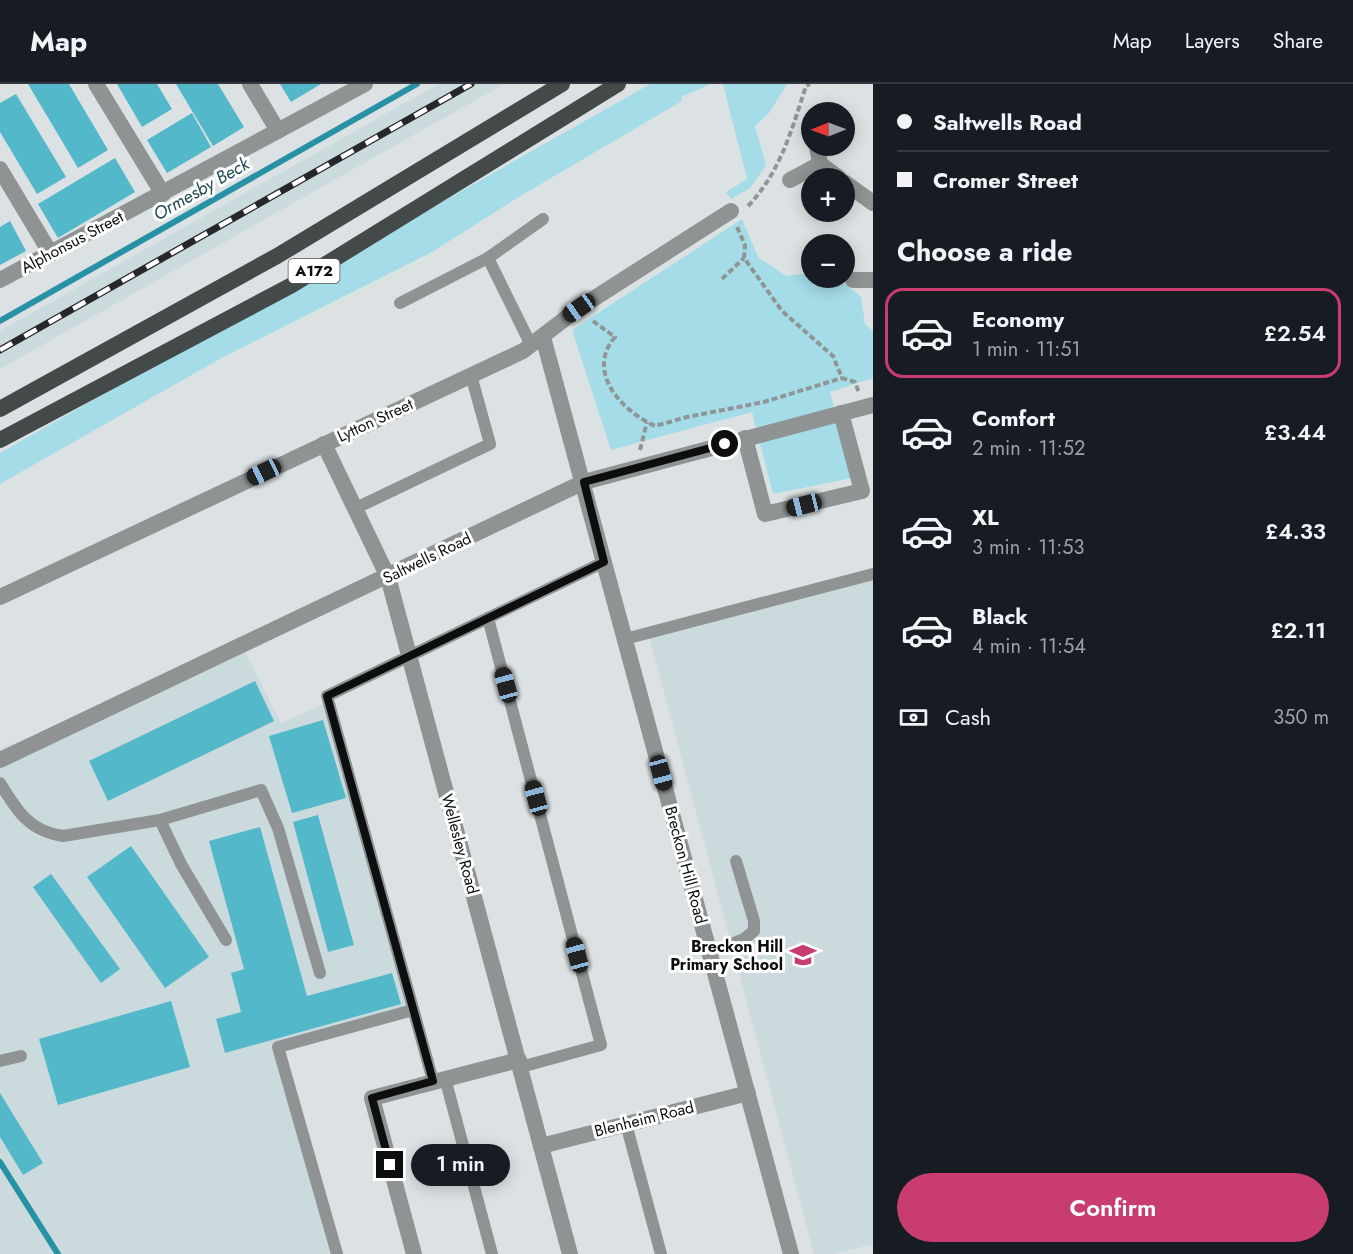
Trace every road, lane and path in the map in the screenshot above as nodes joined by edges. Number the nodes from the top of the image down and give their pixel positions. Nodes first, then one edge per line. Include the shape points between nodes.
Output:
1 (96, 84) edge
2 (250, 84) edge
3 (365, 84) edge
4 (562, 84) edge
5 (618, 84) edge
6 (810, 84) edge
7 (278, 131) junction
8 (819, 156) edge
9 (820, 164) junction
10 (825, 168) edge
11 (0, 170) edge
12 (790, 180) dead end
13 (855, 190) edge
14 (163, 194) junction
15 (873, 203) edge
16 (731, 212) junction
17 (543, 219) dead end
18 (51, 254) junction
19 (488, 258) junction
20 (744, 258) junction
21 (722, 279) dead end
22 (0, 280) edge
23 (855, 280) edge
24 (873, 280) edge
25 (400, 303) dead end
26 (579, 308) junction
27 (537, 341) junction
28 (471, 375) junction
29 (842, 378) junction
30 (868, 406) edge
31 (0, 409) edge
32 (841, 413) junction
33 (647, 422) junction
34 (745, 438) junction
35 (0, 440) edge
36 (324, 444) junction
37 (644, 465) junction
38 (584, 482) junction
39 (354, 509) junction
40 (604, 562) junction
41 (873, 574) edge
42 (388, 577) junction
43 (0, 597) edge
44 (488, 618) junction
45 (625, 639) junction
46 (409, 657) junction
47 (0, 760) edge
48 (0, 783) edge
49 (160, 820) junction
50 (736, 861) dead end
51 (226, 940) dead end
52 (710, 952) junction
53 (320, 973) dead end
54 (413, 1010) junction
55 (21, 1056) dead end
56 (0, 1061) edge
57 (520, 1063) junction
58 (439, 1080) junction
59 (748, 1093) junction
60 (626, 1124) junction
61 (541, 1146) junction
62 (337, 1254) edge
63 (414, 1254) edge
64 (492, 1254) edge
65 (570, 1254) edge
66 (661, 1254) edge
67 (791, 1254) edge

1 - 14 street
2 - 7 street
3 - 7 street, Alphonsus Street
4 - 31 highway, A172 via 276,256
5 - 35 highway, A172 via 292,285
6 - 16 path via 806,86 784,154 760,194 746,208
7 - 14 street, Alphonsus Street
8 - 9 street
9 - 10 street
9 - 12 street
11 - 18 street
13 - 15 street
14 - 18 street, Alphonsus Street
16 - 20 path via 745,245
16 - 26 street, Lytton Street
17 - 19 lane
18 - 22 street, Alphonsus Street
19 - 25 lane
19 - 27 lane
20 - 21 path
20 - 29 path via 782,311 833,356
23 - 24 street
26 - 27 street, Lytton Street
26 - 33 path via 615,337 604,355 608,386
27 - 28 street, Lytton Street
27 - 38 street, Breckon Hill Road
28 - 36 street, Lytton Street
28 - 39 lane via 490,444
29 - 30 path via 855,382
29 - 33 path via 764,402 655,426
30 - 32 street, Saltwells Road
32 - 34 street, Saltwells Road
32 - 34 street via 862,491 765,514
33 - 37 path via 640,450
34 - 37 street, Saltwells Road
36 - 39 street, Wellesley Road
36 - 43 street, Lytton Street
37 - 38 street, Saltwells Road
38 - 40 street, Breckon Hill Road
38 - 42 street, Saltwells Road
39 - 42 street, Wellesley Road
40 - 44 lane
40 - 45 street, Breckon Hill Road
41 - 45 lane
42 - 46 street, Wellesley Road
42 - 47 street, Saltwells Road
44 - 46 lane
44 - 57 lane via 601,1045
45 - 52 street, Breckon Hill Road
46 - 54 lane via 327,696
46 - 57 street, Wellesley Road
48 - 49 lane via 18,813 36,829 49,834 63,836
49 - 51 lane
49 - 53 lane via 261,790 278,828
50 - 52 lane via 754,931
52 - 59 street, Breckon Hill Road
54 - 58 lane
54 - 62 lane via 278,1047
55 - 56 lane
57 - 58 street
57 - 61 street, Wellesley Road
58 - 63 street via 372,1098
58 - 64 lane
59 - 60 street, Blenheim Road
59 - 67 street, Breckon Hill Road
60 - 61 street, Blenheim Road
60 - 66 lane
61 - 65 street, Wellesley Road

